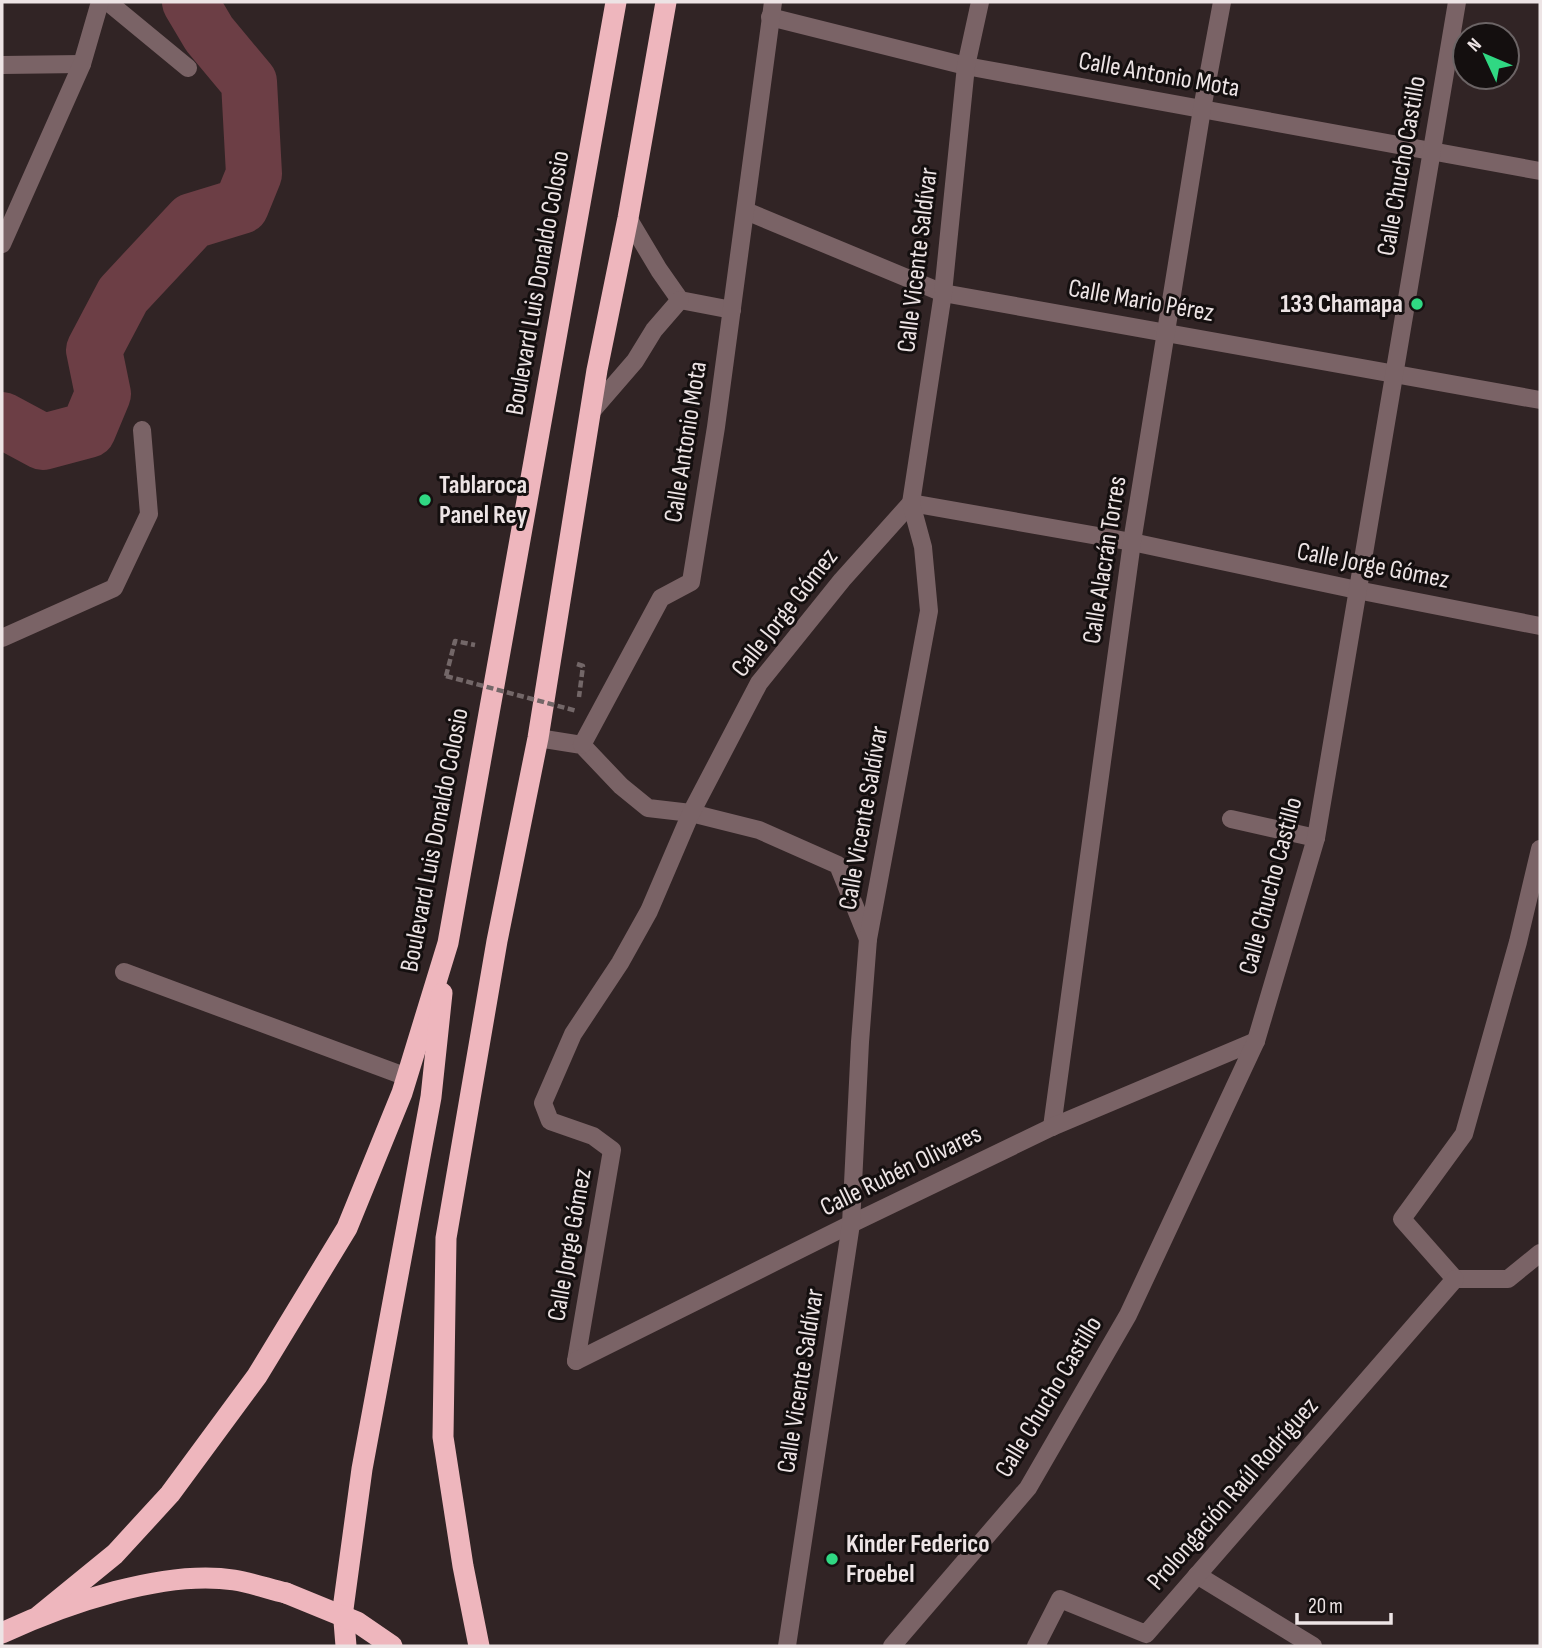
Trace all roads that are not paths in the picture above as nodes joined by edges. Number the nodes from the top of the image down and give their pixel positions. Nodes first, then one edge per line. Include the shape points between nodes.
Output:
1 (100, 2) edge
2 (108, 2) edge
3 (616, 2) edge
4 (666, 2) edge
5 (980, 2) edge
6 (1222, 2) edge
7 (1457, 2) edge
8 (772, 10) edge
9 (82, 64) junction
10 (2, 65) edge
11 (966, 66) junction
12 (188, 68) dead end
13 (1202, 109) junction
14 (1431, 152) junction
15 (1540, 171) edge
16 (746, 211) junction
17 (628, 218) junction
18 (2, 244) edge
19 (943, 293) junction
20 (680, 300) junction
21 (732, 310) junction
22 (1168, 332) junction
23 (1394, 373) junction
24 (1540, 400) edge
25 (590, 413) junction
26 (142, 430) dead end
27 (911, 503) junction
28 (1132, 542) junction
29 (1357, 590) junction
30 (1540, 626) edge
31 (2, 638) edge
32 (538, 738) junction
33 (582, 744) junction
34 (691, 813) junction
35 (1231, 820) dead end
36 (1316, 838) junction
37 (1540, 849) edge
38 (868, 939) junction
39 (448, 943) junction
40 (124, 972) dead end
41 (1256, 1041) junction
42 (407, 1077) junction
43 (1052, 1127) junction
44 (851, 1224) junction
45 (1540, 1253) edge
46 (1455, 1279) junction
47 (576, 1361) joint
48 (1197, 1575) junction
49 (39, 1616) junction
50 (2, 1633) edge
51 (346, 1646) edge
52 (393, 1646) edge
53 (479, 1646) edge
54 (787, 1646) edge
55 (892, 1646) edge
56 (1036, 1646) edge
57 (1313, 1646) edge

1 - 9 street
2 - 12 street
3 - 39 highway, Boulevard Luis Donaldo Colosio
4 - 17 highway
5 - 11 street, Calle Vicente Saldívar
6 - 13 street, Calle Alacrán Torres
7 - 14 street, Calle Chucho Castillo
8 - 11 street, Calle Antonio Mota
8 - 16 street, Calle Antonio Mota
9 - 10 street
9 - 18 street
11 - 13 street, Calle Antonio Mota
11 - 19 street, Calle Vicente Saldívar
13 - 14 street, Calle Antonio Mota
13 - 22 street, Calle Alacrán Torres
14 - 15 street, Calle Antonio Mota
14 - 23 street, Calle Chucho Castillo
16 - 19 street, Calle Mario Pérez
16 - 21 street, Calle Antonio Mota
17 - 20 street
17 - 25 highway
19 - 22 street, Calle Mario Pérez
19 - 27 street, Calle Vicente Saldívar
20 - 21 street
20 - 25 street
21 - 33 street, Calle Antonio Mota via 691,582 661,598
22 - 23 street, Calle Mario Pérez
22 - 28 street, Calle Alacrán Torres
23 - 24 street, Calle Mario Pérez
23 - 29 street, Calle Chucho Castillo
25 - 32 highway
26 - 31 street via 149,514 114,588
27 - 28 street, Calle Jorge Gómez
27 - 34 street, Calle Jorge Gómez via 759,683
27 - 38 street, Calle Vicente Saldívar via 923,547 929,611
28 - 29 street, Calle Jorge Gómez
28 - 43 street, Calle Alacrán Torres
29 - 30 street, Calle Jorge Gómez
29 - 36 street, Calle Chucho Castillo
32 - 33 street
32 - 53 highway via 497,941 446,1238 443,1437
33 - 34 street via 648,808
34 - 38 street via 759,830 838,865
34 - 47 street, Calle Jorge Gómez via 649,911 573,1034 542,1103 550,1121 593,1136 612,1150
35 - 36 street
36 - 41 street, Calle Chucho Castillo
37 - 46 street via 1464,1133 1402,1219
38 - 44 street, Calle Vicente Saldívar
39 - 42 highway, Boulevard Luis Donaldo Colosio
39 - 51 highway via 431,1097 362,1469 343,1609
40 - 42 street
41 - 43 street, Calle Rubén Olivares
41 - 55 street, Calle Chucho Castillo via 1128,1315 1028,1488
42 - 49 highway, Boulevard Luis Donaldo Colosio via 347,1228 257,1376 170,1494 114,1554
43 - 44 street, Calle Rubén Olivares
44 - 47 street, Calle Rubén Olivares
44 - 54 street, Calle Vicente Saldívar
45 - 46 street via 1508,1279
46 - 48 street, Prolongación Raúl Rodríguez
48 - 56 street, Prolongación Raúl Rodríguez via 1146,1634 1060,1599
48 - 57 street
49 - 50 highway
49 - 52 highway, bridge via 120,1591 186,1578 233,1580 286,1594 357,1622

